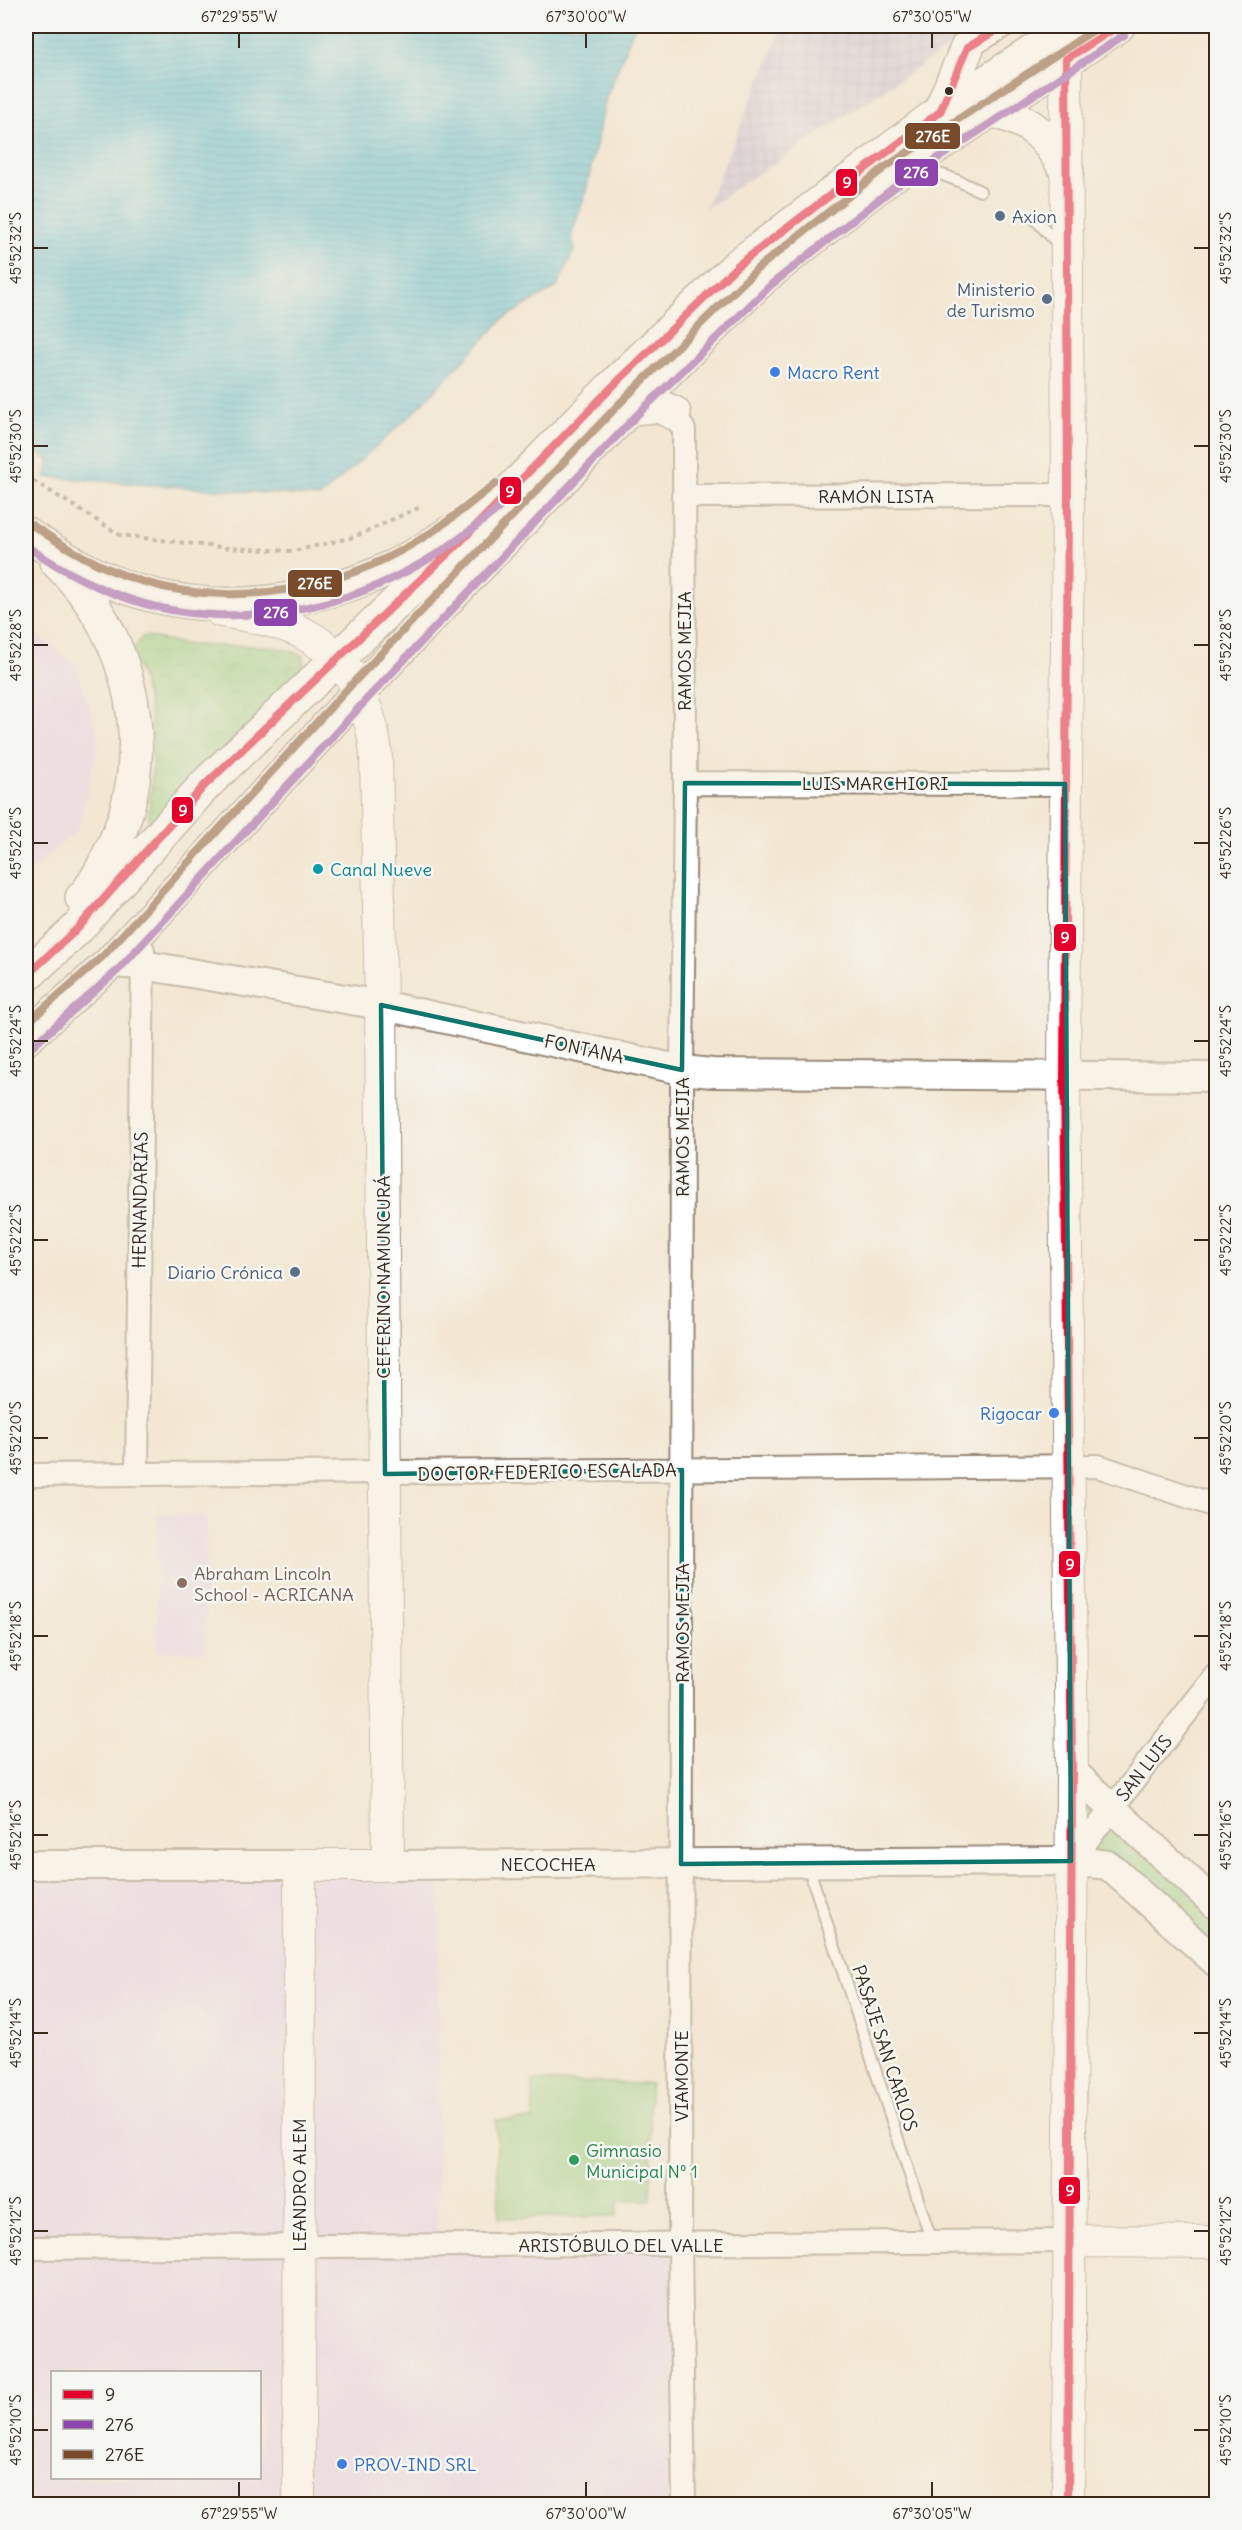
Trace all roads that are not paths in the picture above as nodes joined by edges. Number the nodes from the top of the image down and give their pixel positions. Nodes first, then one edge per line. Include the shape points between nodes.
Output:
1 (1003, 26) edge
2 (1118, 26) edge
3 (1061, 39) edge
4 (967, 48) joint
5 (991, 110) junction
6 (940, 112) junction
7 (1067, 172) junction
8 (890, 177) junction
9 (980, 191) dead end
10 (1034, 218) dead end
11 (1068, 257) junction
12 (630, 408) junction
13 (674, 413) joint
14 (542, 459) junction
15 (1068, 495) junction
16 (683, 496) junction
17 (28, 536) edge
18 (123, 586) junction
19 (338, 658) junction
20 (359, 692) junction
21 (685, 783) junction
22 (1065, 784) junction
23 (143, 927) junction
24 (26, 951) edge
25 (110, 963) junction
26 (143, 965) junction
27 (26, 976) edge
28 (381, 1005) junction
29 (26, 1038) edge
30 (682, 1070) junction
31 (1064, 1076) junction
32 (1216, 1077) edge
33 (1068, 1466) junction
34 (682, 1470) junction
35 (137, 1473) junction
36 (385, 1474) junction
37 (26, 1475) edge
38 (1216, 1506) edge
39 (1216, 1675) edge
40 (1072, 1771) junction
41 (1112, 1809) junction
42 (1071, 1861) junction
43 (807, 1863) junction
44 (681, 1864) junction
45 (26, 1865) edge
46 (300, 1865) junction
47 (388, 1865) junction
48 (1216, 1905) edge
49 (1216, 1962) edge
50 (1069, 2241) junction
51 (933, 2242) junction
52 (1216, 2242) edge
53 (680, 2245) junction
54 (299, 2247) junction
55 (26, 2248) edge
56 (299, 2505) edge
57 (684, 2505) edge
58 (1068, 2505) edge

1 - 4 street
2 - 3 highway
3 - 5 highway
3 - 6 highway
3 - 7 main road
4 - 6 highway
5 - 7 highway via 1024,121 1038,131 1053,146
5 - 8 highway
6 - 14 highway via 737,266
7 - 11 main road
8 - 9 lane via 924,171 944,174
8 - 12 highway via 780,263
10 - 11 lane
11 - 15 main road
12 - 13 highway via 658,406
12 - 20 highway
13 - 16 street, RAMOS MEJIA via 684,430
14 - 18 highway via 437,541 394,566 339,587 267,602 232,604 196,603
14 - 19 highway
15 - 16 street, RAMÓN LISTA
15 - 22 main road
16 - 21 street, RAMOS MEJIA
17 - 18 highway via 85,570
17 - 24 highway via 75,581 112,640 127,678 136,747 127,812 103,867 87,892
18 - 19 main road, CEFERINO NAMUNCURÁ via 181,604 274,621 310,636
19 - 20 main road, CEFERINO NAMUNCURÁ
19 - 27 highway via 205,785 78,928
20 - 23 highway
20 - 28 main road, CEFERINO NAMUNCURÁ via 375,739
21 - 22 street, LUIS MARCHIORI
21 - 30 street, RAMOS MEJIA
22 - 31 main road
23 - 25 highway
23 - 26 street, HERNANDARIAS
25 - 26 street, FONTANA
25 - 29 highway
26 - 28 street, FONTANA
26 - 35 street, HERNANDARIAS
28 - 30 street, FONTANA
28 - 36 main road, CEFERINO NAMUNCURÁ
30 - 31 street, FONTANA
30 - 34 street, RAMOS MEJIA
31 - 32 street, FONTANA
31 - 33 main road
33 - 34 street, DOCTOR FEDERICO ESCALADA
33 - 38 street, DOCTOR FEDERICO ESCALADA via 1098,1466
33 - 40 main road
34 - 36 street, DOCTOR FEDERICO ESCALADA
34 - 44 street, RAMOS MEJIA
35 - 36 street, DOCTOR FEDERICO ESCALADA
35 - 37 street, DOCTOR FEDERICO ESCALADA
36 - 47 main road, CEFERINO NAMUNCURÁ
39 - 41 street, SAN LUIS
40 - 41 street
40 - 42 main road
41 - 42 street, SAN LUIS
41 - 48 street
42 - 43 street, NECOCHEA
42 - 49 street, NECOCHEA via 1108,1865
42 - 50 main road
43 - 44 street, NECOCHEA
43 - 51 lane, PASAJE SAN CARLOS
44 - 47 street, NECOCHEA
44 - 53 street, VIAMONTE
45 - 46 street, NECOCHEA
46 - 47 main road, NECOCHEA
46 - 54 main road, LEANDRO ALEM
50 - 51 street, ARISTÓBULO DEL VALLE
50 - 52 main road, ARISTÓBULO DEL VALLE
50 - 58 main road
51 - 53 street, ARISTÓBULO DEL VALLE
53 - 54 street, ARISTÓBULO DEL VALLE
53 - 57 street, VIAMONTE
54 - 55 street, ARISTÓBULO DEL VALLE
54 - 56 main road, LEANDRO ALEM

